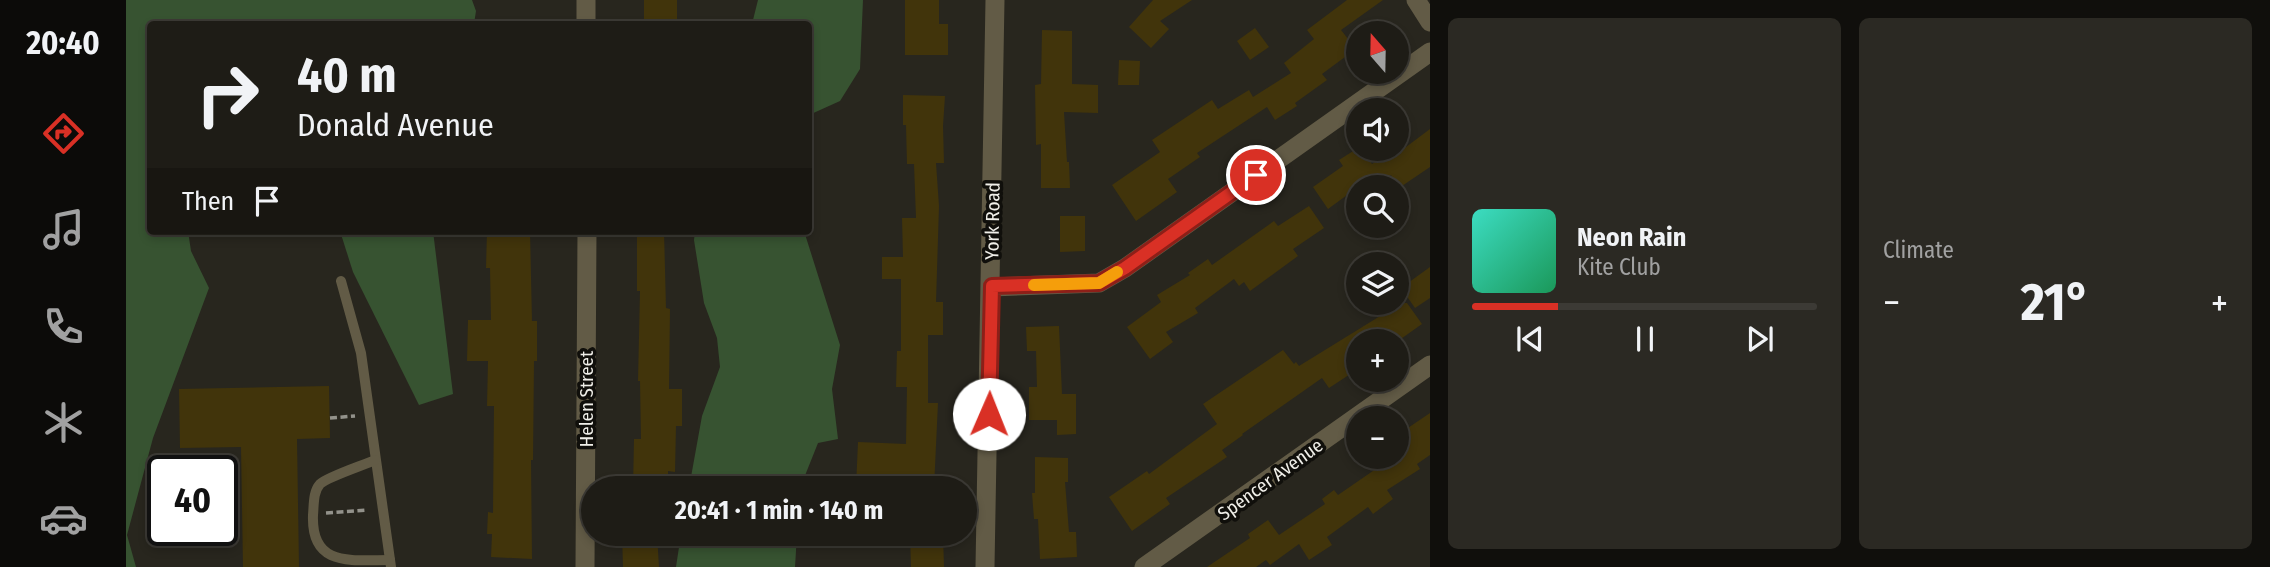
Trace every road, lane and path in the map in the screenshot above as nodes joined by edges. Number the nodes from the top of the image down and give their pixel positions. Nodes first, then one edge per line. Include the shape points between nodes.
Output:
1 (586, 0) edge
2 (995, 0) edge
3 (1416, 0) edge
4 (586, 21) edge
5 (1430, 22) edge
6 (1430, 52) edge
7 (587, 235) edge
8 (341, 281) dead end
9 (992, 286) junction
10 (1430, 365) edge
11 (369, 415) junction
12 (330, 418) dead end
13 (375, 460) junction
14 (382, 509) junction
15 (314, 513) junction
16 (390, 563) edge
17 (585, 567) edge
18 (985, 567) edge
19 (1144, 567) edge

1 - 4 street
2 - 9 street, York Road
3 - 5 street
6 - 9 street via 1099,283
7 - 17 street, Helen Street
8 - 11 lane via 361,353
9 - 18 street, York Road
10 - 19 street, Spencer Avenue
11 - 12 path
11 - 13 lane
13 - 14 lane
13 - 15 lane via 321,483 314,495
14 - 15 path
14 - 16 lane
15 - 16 lane via 313,532 319,547 338,561

